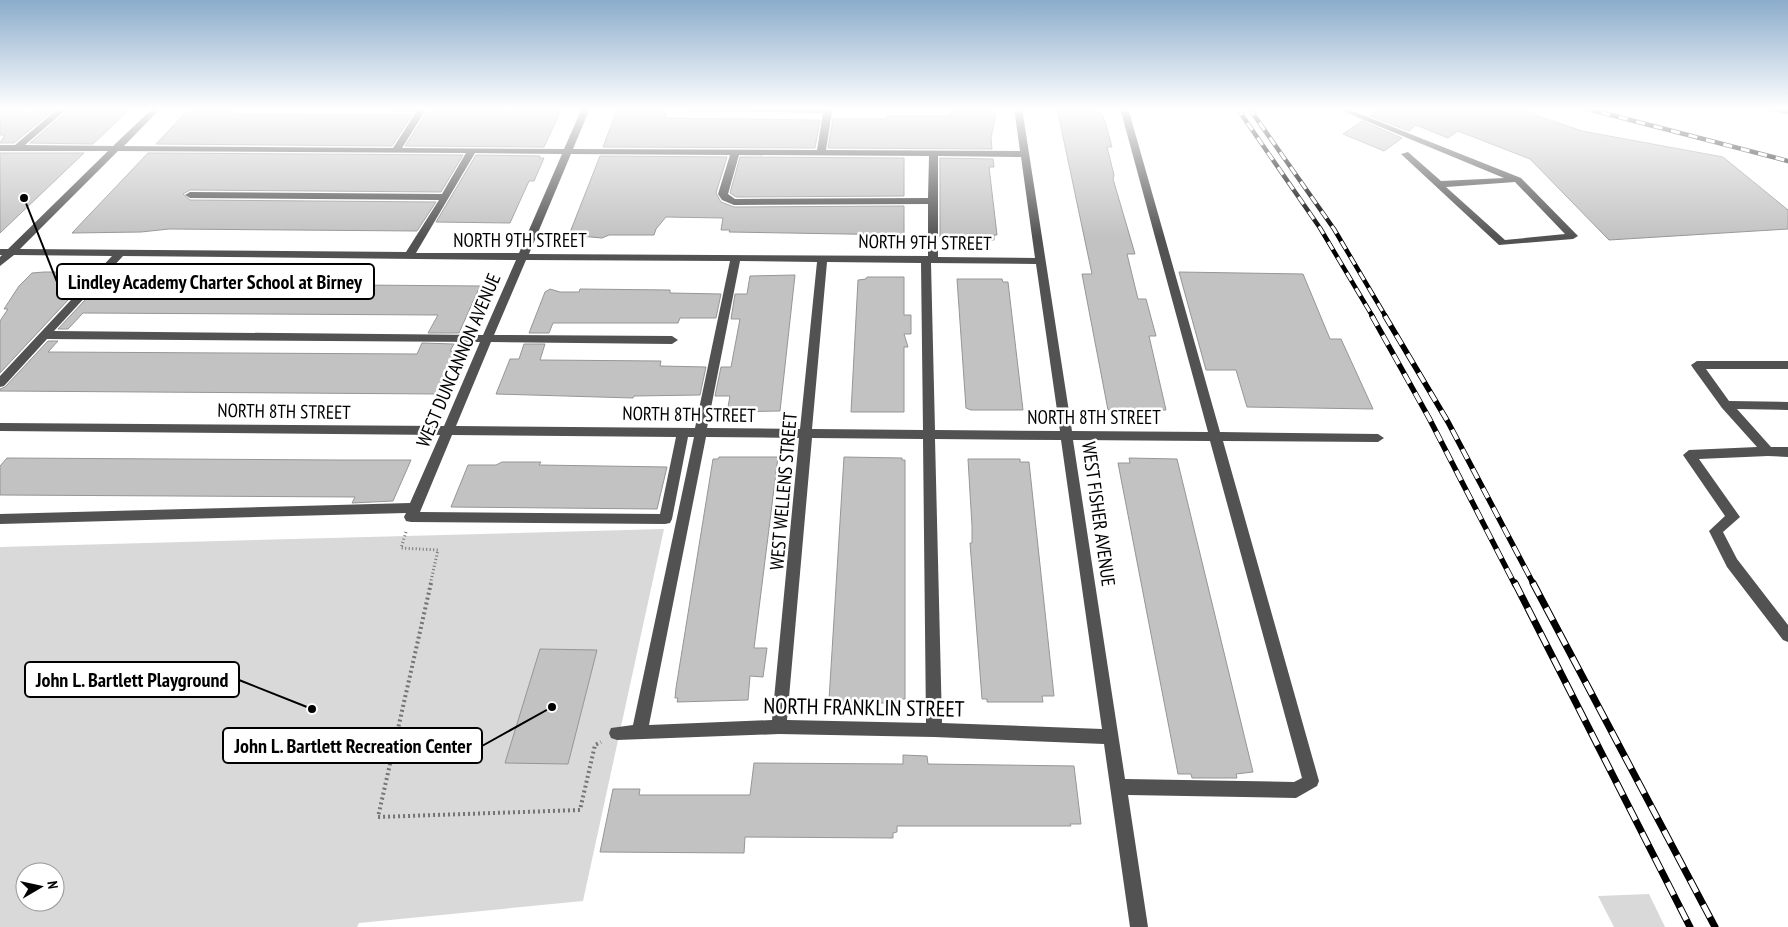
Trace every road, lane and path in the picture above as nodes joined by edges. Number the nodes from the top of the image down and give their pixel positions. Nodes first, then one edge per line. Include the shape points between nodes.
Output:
1 (115, 151) edge
2 (472, 151) edge
3 (567, 151) edge
4 (611, 151) edge
5 (1136, 151) edge
6 (1447, 151) edge
7 (735, 152) junction
8 (821, 153) joint
9 (934, 154) junction
10 (1024, 154) joint
11 (1404, 154) dead end
12 (1518, 180) junction
13 (1441, 184) junction
14 (190, 195) dead end
15 (445, 197) junction
16 (933, 200) junction
17 (5, 252) edge
18 (120, 252) junction
19 (408, 257) junction
20 (520, 258) junction
21 (736, 258) junction
22 (822, 258) junction
23 (929, 259) junction
24 (1040, 261) junction
25 (0, 263) edge
26 (45, 335) junction
27 (486, 338) junction
28 (672, 340) dead end
29 (1788, 365) edge
30 (0, 383) edge
31 (1726, 405) junction
32 (1788, 406) edge
33 (0, 427) edge
34 (448, 431) junction
35 (683, 433) junction
36 (700, 433) junction
37 (807, 434) junction
38 (929, 434) junction
39 (1066, 436) junction
40 (1214, 436) junction
41 (1378, 438) dead end
42 (1768, 452) junction
43 (1788, 452) edge
44 (413, 512) junction
45 (0, 519) edge
46 (1788, 636) edge
47 (779, 727) junction
48 (934, 730) junction
49 (640, 731) junction
50 (617, 733) joint
51 (1111, 737) junction
52 (1118, 787) junction
53 (1138, 922) edge

1 - 17 street
2 - 15 street
3 - 20 street, WEST DUNCANNON AVENUE
4 - 7 street
5 - 40 street
6 - 12 street
7 - 8 street
7 - 16 street via 723,194 724,198 734,202
8 - 9 street
9 - 10 street
9 - 16 street
10 - 24 street, WEST FISHER AVENUE
11 - 13 street
12 - 13 street
12 - 13 street via 1573,236 1503,242
14 - 15 street
15 - 19 street
16 - 23 street
17 - 18 street, NORTH 9TH STREET
17 - 25 street
18 - 19 street, NORTH 9TH STREET
18 - 26 street
19 - 20 street, NORTH 9TH STREET
20 - 21 street, NORTH 9TH STREET
20 - 27 street, WEST DUNCANNON AVENUE
21 - 22 street, NORTH 9TH STREET
21 - 36 street
22 - 23 street, NORTH 9TH STREET
22 - 37 street, WEST WELLENS STREET
23 - 24 street, NORTH 9TH STREET
23 - 38 street
24 - 39 street, WEST FISHER AVENUE
26 - 27 street
26 - 30 street
27 - 28 street
27 - 34 street, WEST DUNCANNON AVENUE
29 - 31 street via 1697,365
31 - 32 street
31 - 42 street
33 - 34 street, NORTH 8TH STREET
34 - 35 street, NORTH 8TH STREET
34 - 44 street, WEST DUNCANNON AVENUE
35 - 36 street, NORTH 8TH STREET
35 - 44 street via 665,519
36 - 37 street, NORTH 8TH STREET
36 - 49 street
37 - 38 street, NORTH 8TH STREET
37 - 47 street, WEST WELLENS STREET
38 - 39 street, NORTH 8TH STREET
38 - 48 street
39 - 40 street, NORTH 8TH STREET
39 - 51 street, WEST FISHER AVENUE
40 - 41 street, NORTH 8TH STREET
40 - 52 street via 1311,782 1296,790
42 - 43 street
42 - 46 street via 1689,454 1733,517 1716,531 1732,563
44 - 45 street
44 - 50 path via 401,548 438,550 378,817 580,810 595,745
47 - 48 street, NORTH FRANKLIN STREET
47 - 49 street, NORTH FRANKLIN STREET
48 - 51 street, NORTH FRANKLIN STREET
49 - 50 street, NORTH FRANKLIN STREET
51 - 52 street, WEST FISHER AVENUE
52 - 53 street, WEST FISHER AVENUE

